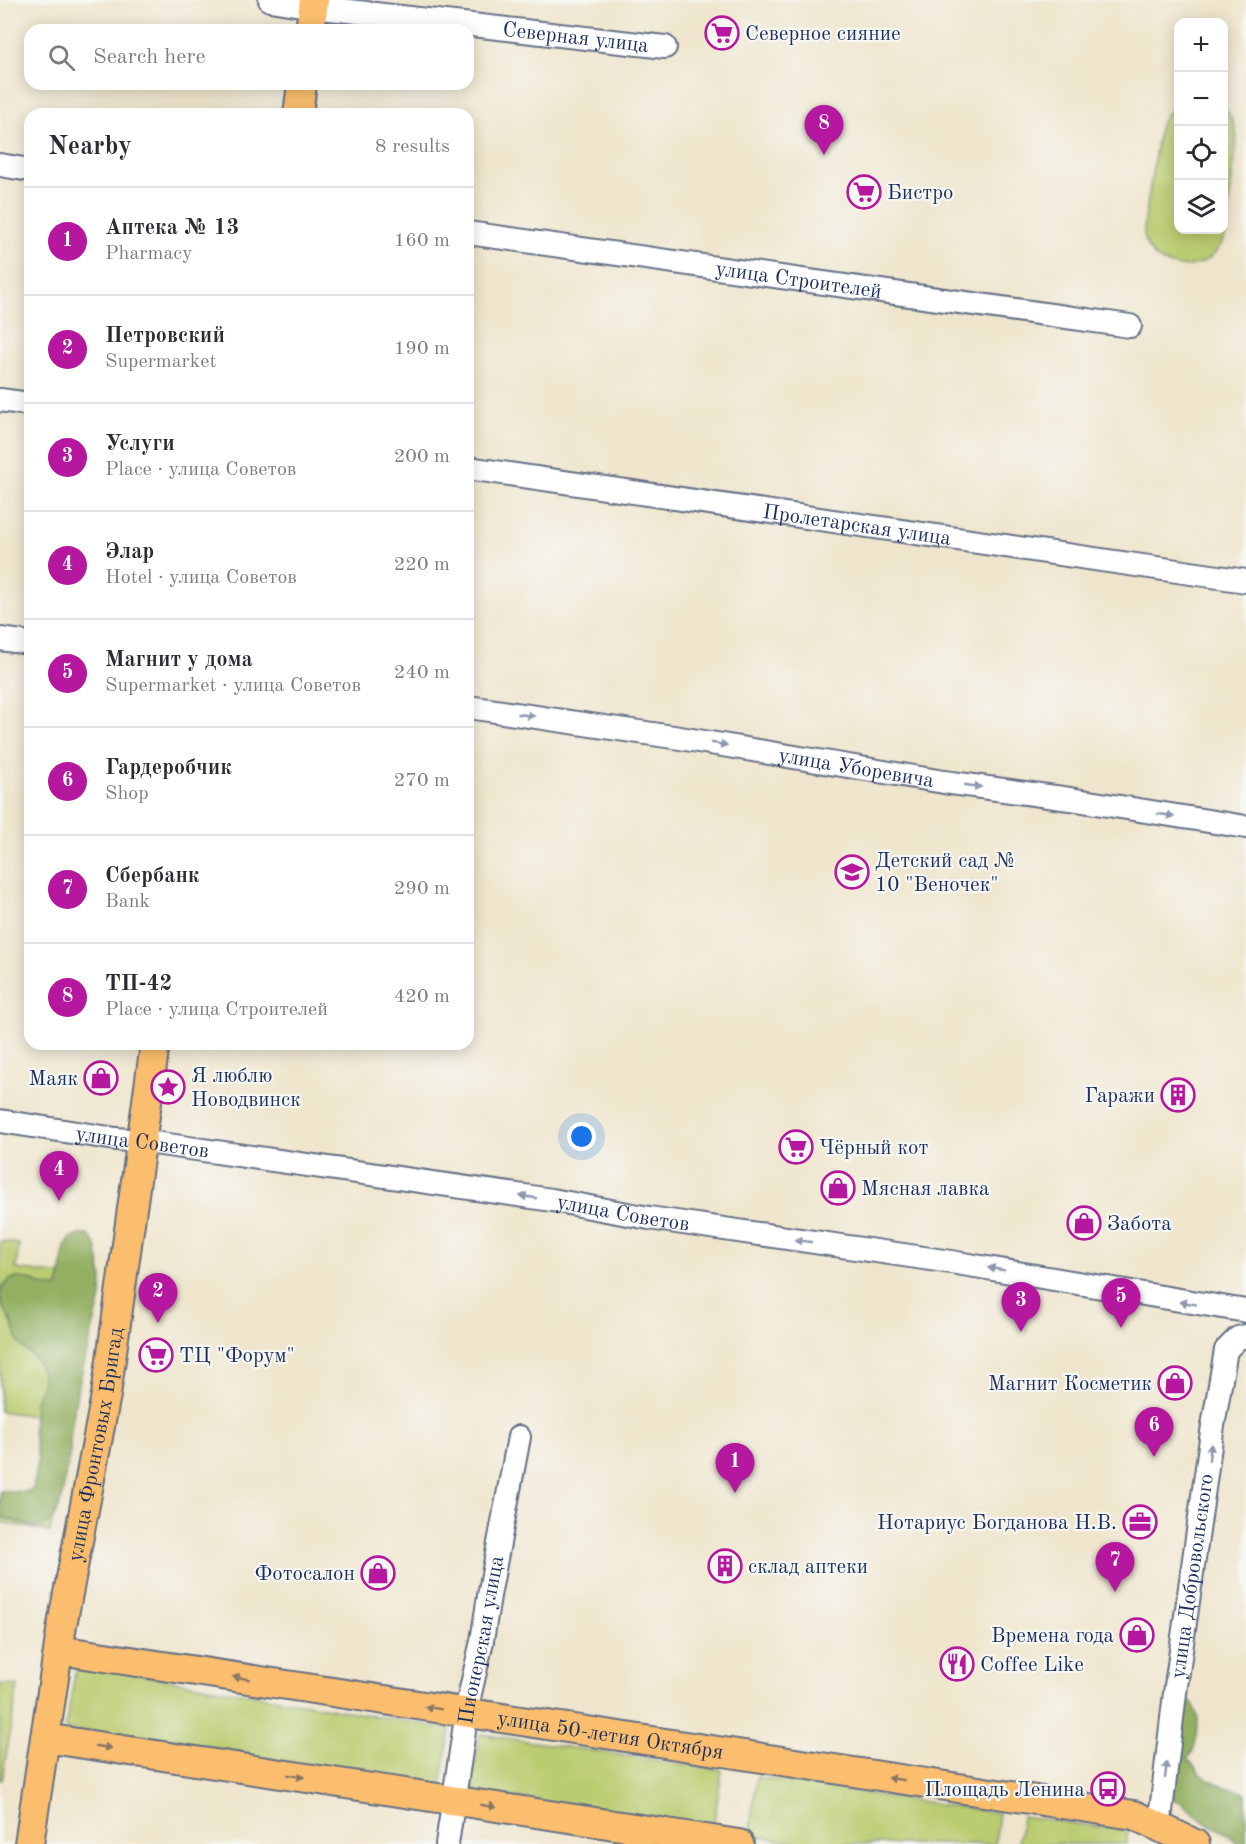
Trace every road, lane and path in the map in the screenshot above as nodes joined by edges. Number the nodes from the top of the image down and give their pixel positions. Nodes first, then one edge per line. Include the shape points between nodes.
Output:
1 (270, 0) edge
2 (312, 12) edge
3 (433, 24) edge
4 (474, 28) edge
5 (665, 47) dead end
6 (301, 90) edge
7 (299, 108) edge
8 (0, 165) edge
9 (24, 169) edge
10 (474, 234) edge
11 (1130, 326) dead end
12 (0, 400) edge
13 (24, 403) edge
14 (474, 469) edge
15 (1246, 581) edge
16 (0, 639) edge
17 (24, 642) edge
18 (474, 708) edge
19 (1246, 827) edge
20 (154, 1050) edge
21 (0, 1121) edge
22 (140, 1141) junction
23 (1218, 1308) junction
24 (1246, 1311) edge
25 (1246, 1336) edge
26 (1226, 1350) junction
27 (519, 1437) dead end
28 (59, 1650) junction
29 (466, 1713) junction
30 (45, 1738) junction
31 (453, 1801) junction
32 (1158, 1836) edge
33 (29, 1844) edge
34 (447, 1844) edge
35 (739, 1844) edge
36 (1195, 1844) edge

1 - 2 street, Северная улица
2 - 3 street, Северная улица
4 - 5 street, Северная улица
6 - 7 main road
8 - 9 street
10 - 11 street, улица Строителей
12 - 13 street
14 - 15 street, Пролетарская улица
16 - 17 street
18 -> 19 street, улица Уборевича
20 - 22 main road, улица Фронтовых Бригад
21 - 22 street, улица Советов
23 -> 22 street, улица Советов via 552,1200
22 - 28 main road, улица Фронтовых Бригад via 106,1395
23 - 24 street, улица Советов
23 - 26 street
25 - 26 street
32 -> 26 street, улица Добровольского
27 - 29 street, Пионерская улица
29 -> 28 main road, улица 50-летия Октября
28 - 30 main road, улица Фронтовых Бригад
29 - 31 street, Пионерская улица
32 -> 29 main road, улица 50-летия Октября via 1134,1815
30 -> 31 main road
30 - 33 main road, улица Фронтовых Бригад
31 - 34 street, Пионерская улица
31 -> 35 main road
32 - 36 main road, улица 50-летия Октября

